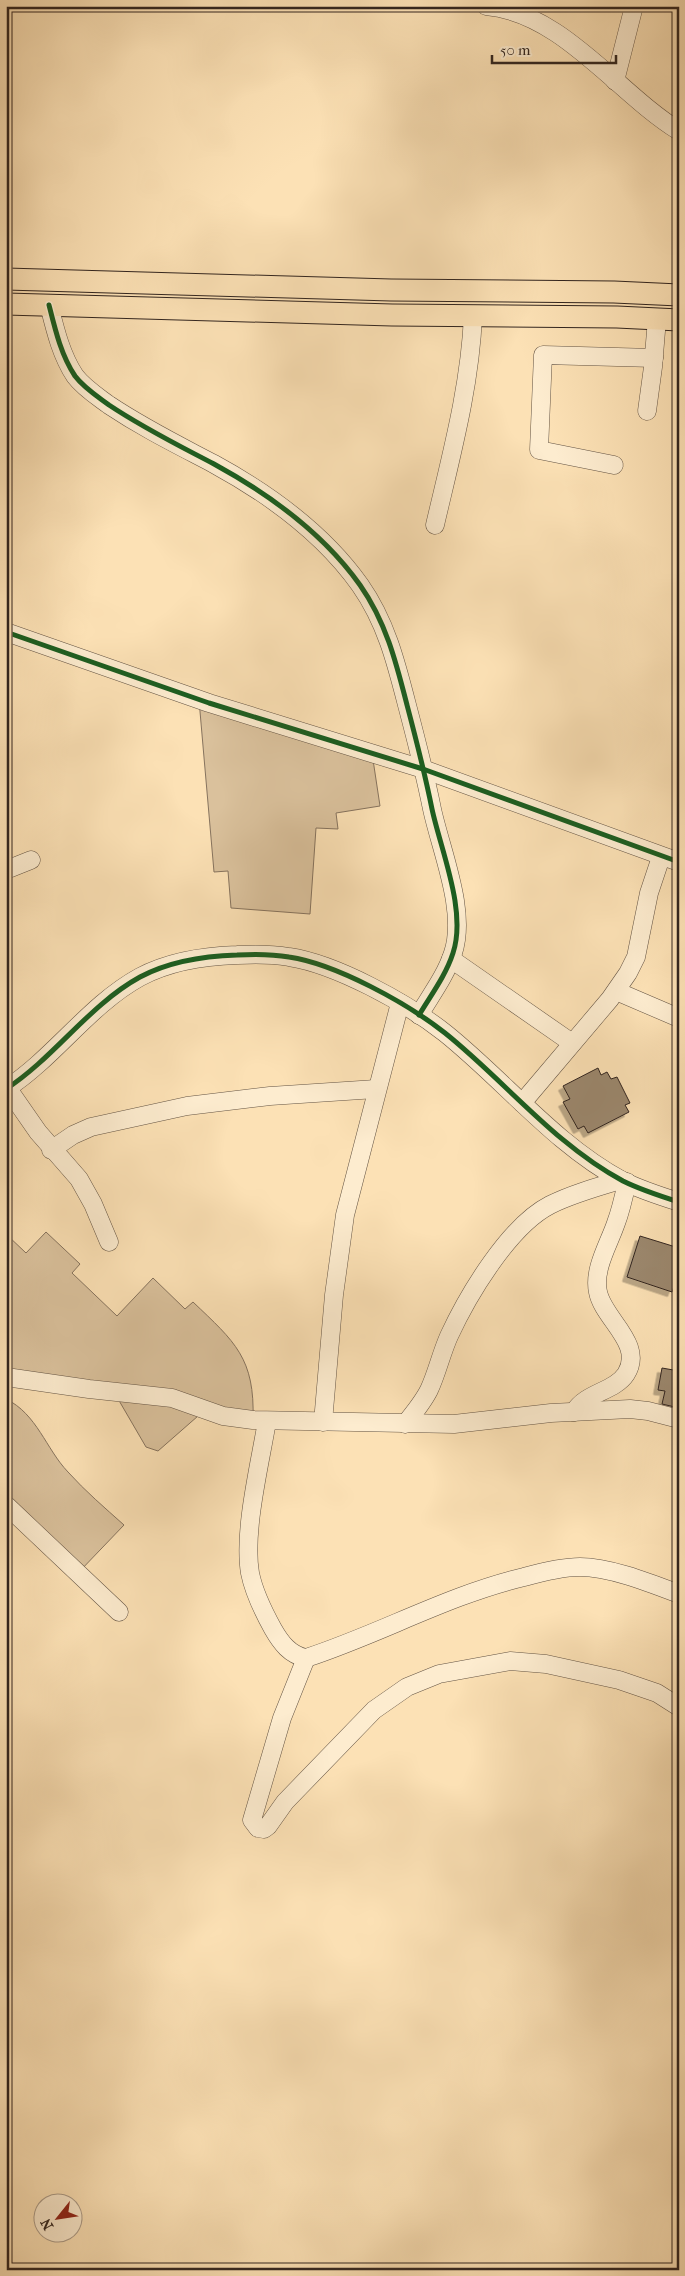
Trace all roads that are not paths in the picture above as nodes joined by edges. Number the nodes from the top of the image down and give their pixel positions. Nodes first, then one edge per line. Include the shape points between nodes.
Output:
1 (486, 6) edge
2 (634, 6) edge
3 (616, 81) junction
4 (679, 132) edge
5 (6, 279) edge
6 (679, 294) edge
7 (6, 304) edge
8 (49, 305) junction
9 (473, 316) junction
10 (656, 319) junction
11 (679, 320) edge
12 (654, 358) junction
13 (647, 411) dead end
14 (614, 465) dead end
15 (435, 526) dead end
16 (6, 632) edge
17 (424, 768) junction
18 (662, 857) junction
19 (31, 860) dead end
20 (679, 862) edge
21 (6, 870) edge
22 (451, 959) junction
23 (616, 991) junction
24 (400, 1004) junction
25 (419, 1015) junction
26 (679, 1018) edge
27 (572, 1042) junction
28 (7, 1088) edge
29 (376, 1089) junction
30 (522, 1103) junction
31 (51, 1150) junction
32 (624, 1181) junction
33 (679, 1202) edge
34 (109, 1242) dead end
35 (6, 1376) edge
36 (574, 1412) junction
37 (679, 1419) edge
38 (267, 1421) junction
39 (323, 1422) junction
40 (405, 1424) junction
41 (6, 1505) edge
42 (679, 1594) edge
43 (119, 1612) dead end
44 (306, 1658) junction
45 (679, 1707) edge

1 - 3 street via 527,16 573,46
2 - 3 street
3 - 4 street
5 - 6 main road
7 - 8 main road
8 - 9 main road
8 - 17 street via 68,363 87,388 144,429 268,496 347,568 371,602 389,637
9 - 10 main road
9 - 15 street via 464,398
10 - 11 main road
10 - 12 street
12 - 13 street
12 - 14 street via 543,355 539,450
16 - 17 street via 209,703
17 - 18 street
17 - 22 street via 456,904 457,937
18 - 20 street
18 - 23 street via 649,894 636,957
19 - 21 street
22 - 25 street
22 - 27 street
23 - 26 street
23 - 27 street
24 - 25 street
24 - 28 street via 324,966 297,959 243,954 200,958 161,968 123,987 49,1056
24 - 29 street
25 - 30 street via 445,1033
27 - 30 street
28 - 31 street
29 - 31 street via 270,1096 187,1106 91,1127
29 - 39 street via 338,1252
30 - 32 street via 582,1155
31 - 34 street via 79,1179
32 - 33 street
32 - 36 street via 616,1224 597,1283 602,1304 628,1344 629,1365 621,1379 585,1400
32 - 40 street via 589,1190 550,1206 529,1219 512,1236 467,1301 448,1338 430,1388
35 - 38 street via 172,1398 230,1417
36 - 37 street via 630,1409
36 - 40 street via 454,1424
38 - 39 street
38 - 44 street via 248,1556 264,1613 277,1636 288,1650
39 - 40 street
41 - 43 street
42 - 44 street via 605,1570 558,1569 474,1590
44 - 45 street via 282,1718 256,1800 252,1820 258,1828 268,1826 285,1802 374,1710 407,1687 439,1674 510,1661 546,1664 619,1680 657,1693

